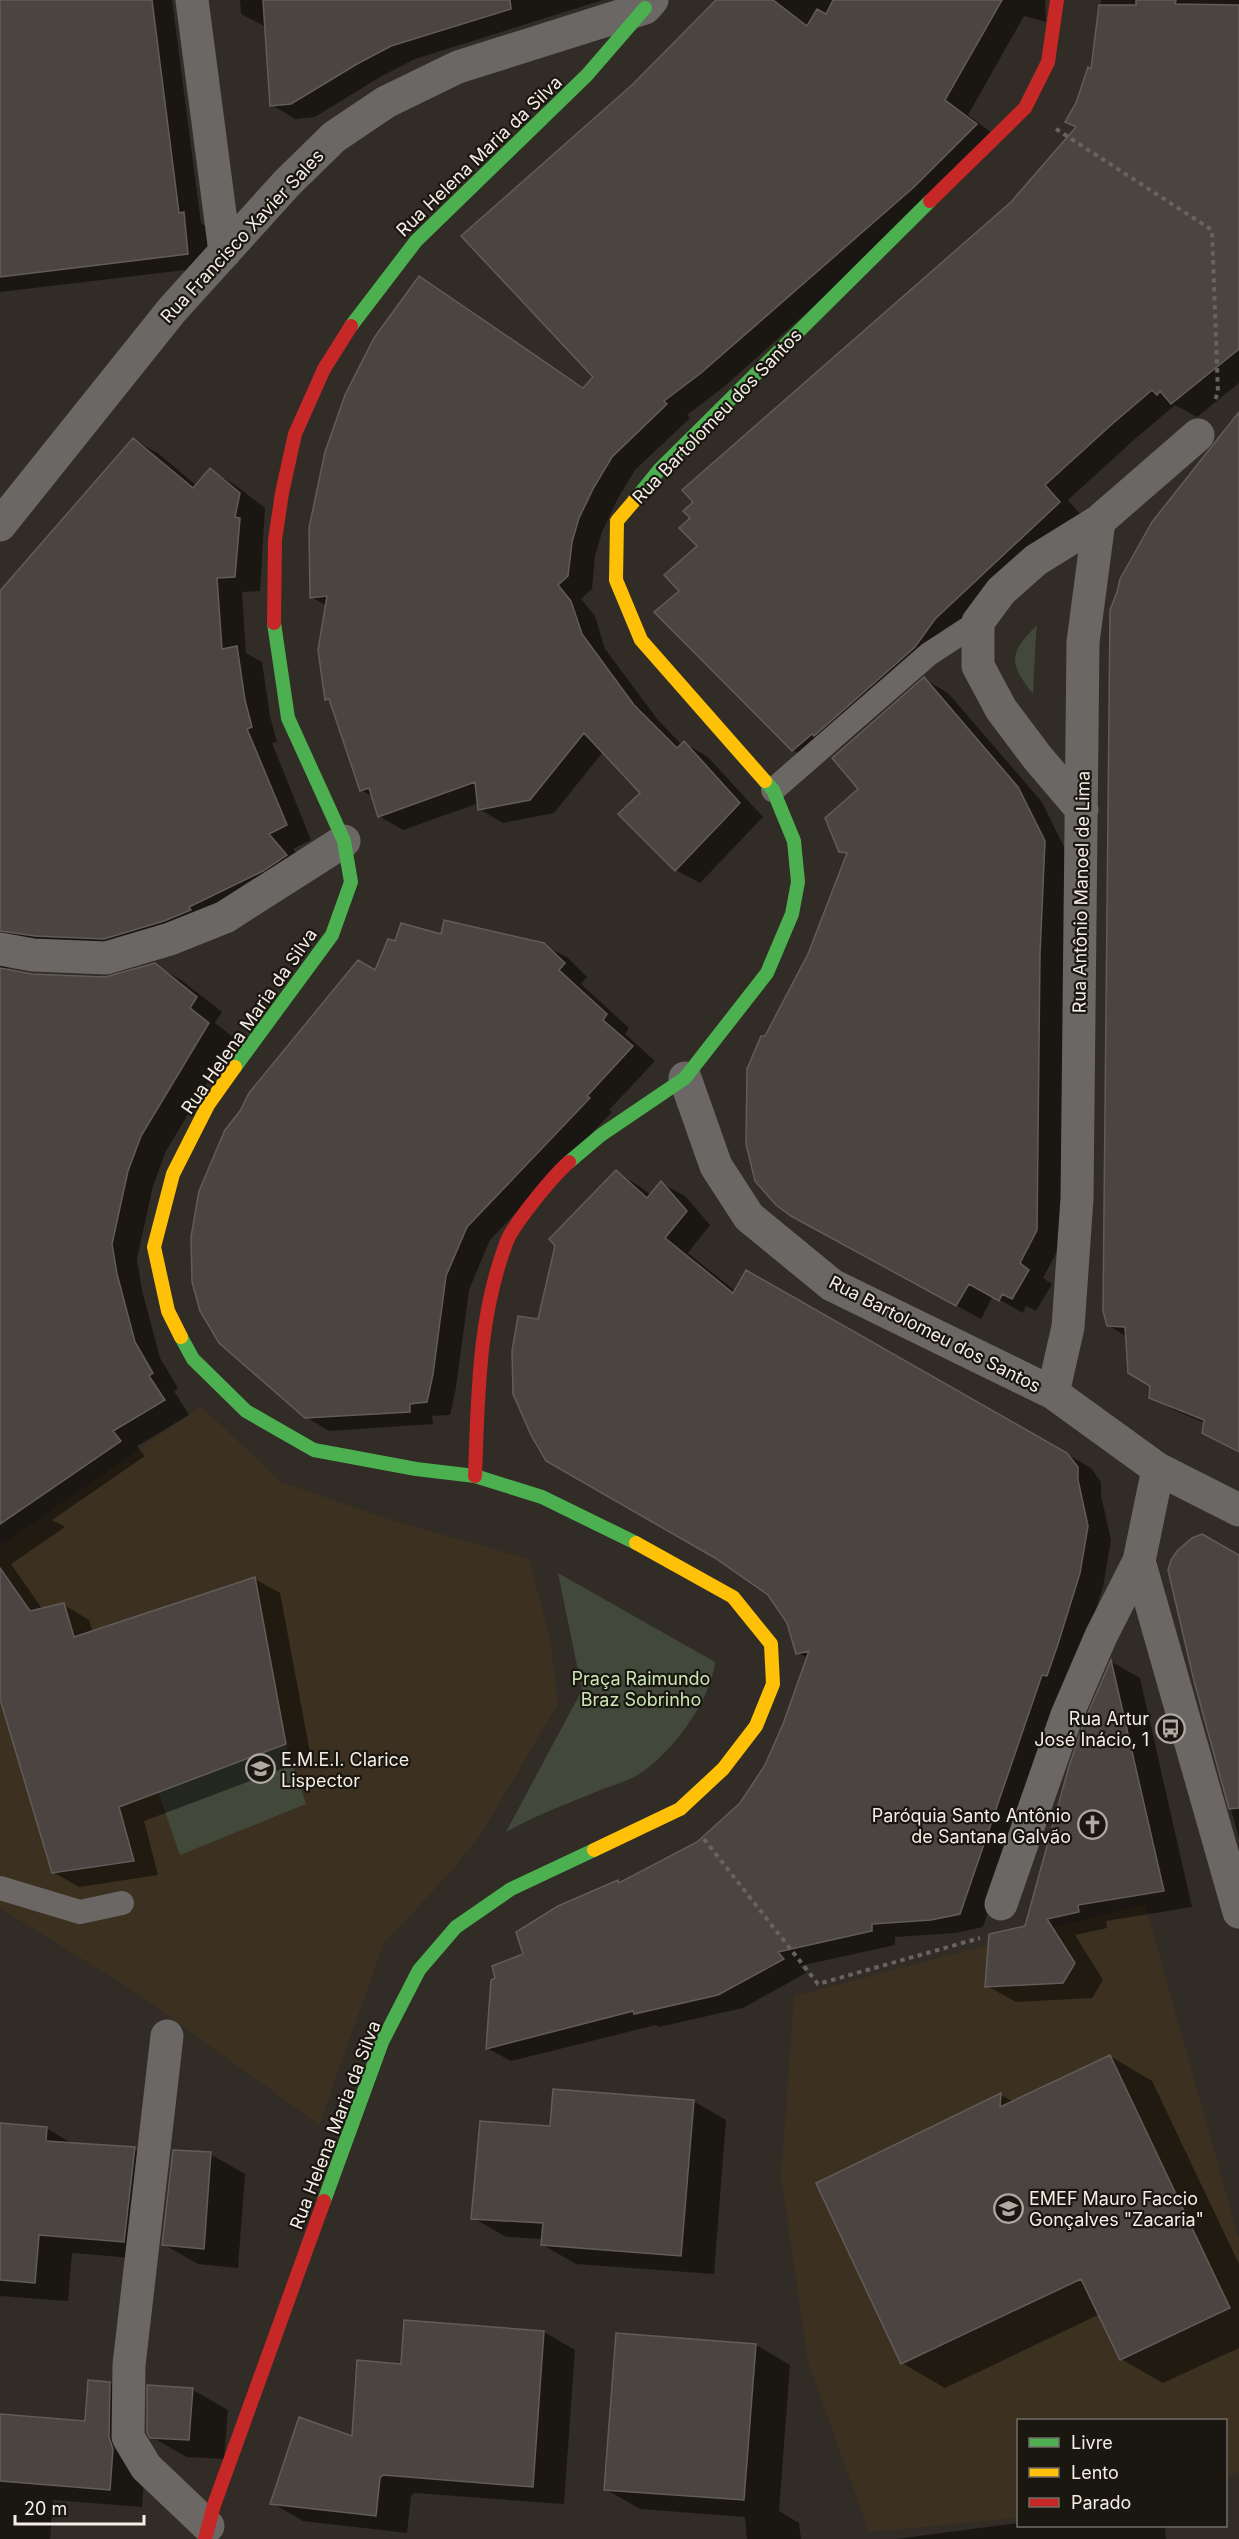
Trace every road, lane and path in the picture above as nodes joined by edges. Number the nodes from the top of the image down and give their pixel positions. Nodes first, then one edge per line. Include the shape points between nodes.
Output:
1 (192, 0) edge
2 (1057, 0) edge
3 (648, 4) edge
4 (1025, 108) junction
5 (225, 252) junction
6 (1198, 435) joint
7 (1099, 521) junction
8 (0, 525) edge
9 (978, 622) junction
10 (773, 790) junction
11 (1082, 810) junction
12 (344, 841) junction
13 (0, 949) edge
14 (685, 1078) junction
15 (1053, 1393) junction
16 (1158, 1469) junction
17 (475, 1476) junction
18 (1239, 1510) edge
19 (1139, 1561) junction
20 (680, 1809) junction
21 (0, 1888) edge
22 (122, 1903) dead end
23 (1001, 1904) joint
24 (1239, 1912) edge
25 (167, 2036) dead end
26 (207, 2532) edge

1 - 5 street
2 - 4 street, Rua Bartolomeu dos Santos via 1048,62
3 - 5 street, Rua Francisco Xavier Sales via 458,67 386,102 334,137
3 - 12 street, Rua Helena Maria da Silva via 587,75 416,241 360,312 324,369 295,434 275,540 274,626 288,718
4 - 6 path via 1212,230 1218,393
4 - 10 street, Rua Bartolomeu dos Santos via 660,469 617,521 616,580 641,640
5 - 8 street, Rua Francisco Xavier Sales via 172,310
6 - 7 street
7 - 9 street via 1036,560 1001,591
7 - 11 street, Rua Antônio Manoel de Lima via 1083,642
9 - 10 lane via 929,654
9 - 11 street via 978,666 1001,709
10 - 14 street, Rua Bartolomeu dos Santos via 794,841 798,882 792,914 767,973
11 - 15 street, Rua Antônio Manoel de Lima via 1077,1199 1068,1327
12 - 13 street via 225,917 170,939 105,958 33,955
12 - 17 street, Rua Helena Maria da Silva via 351,882 332,935 208,1105 173,1174 154,1247 168,1311 193,1359 246,1411 314,1450
14 - 15 street, Rua Bartolomeu dos Santos via 716,1166 749,1216 832,1285
14 - 17 street via 601,1135 554,1175 508,1239 486,1313
15 - 16 street, Rua Bartolomeu dos Santos
16 - 18 street, Rua Bartolomeu dos Santos
16 - 19 street
17 - 20 street, Rua Helena Maria da Silva via 542,1497 668,1558 733,1597 771,1644 773,1684 756,1726 723,1769
19 - 23 street via 1067,1715
19 - 24 street
20 - 23 path via 818,1984 981,1938
20 - 26 street, Rua Helena Maria da Silva via 511,1890 456,1927 419,1970 382,2042
21 - 22 lane via 80,1912
25 - 26 street via 129,2365 128,2437 146,2467

